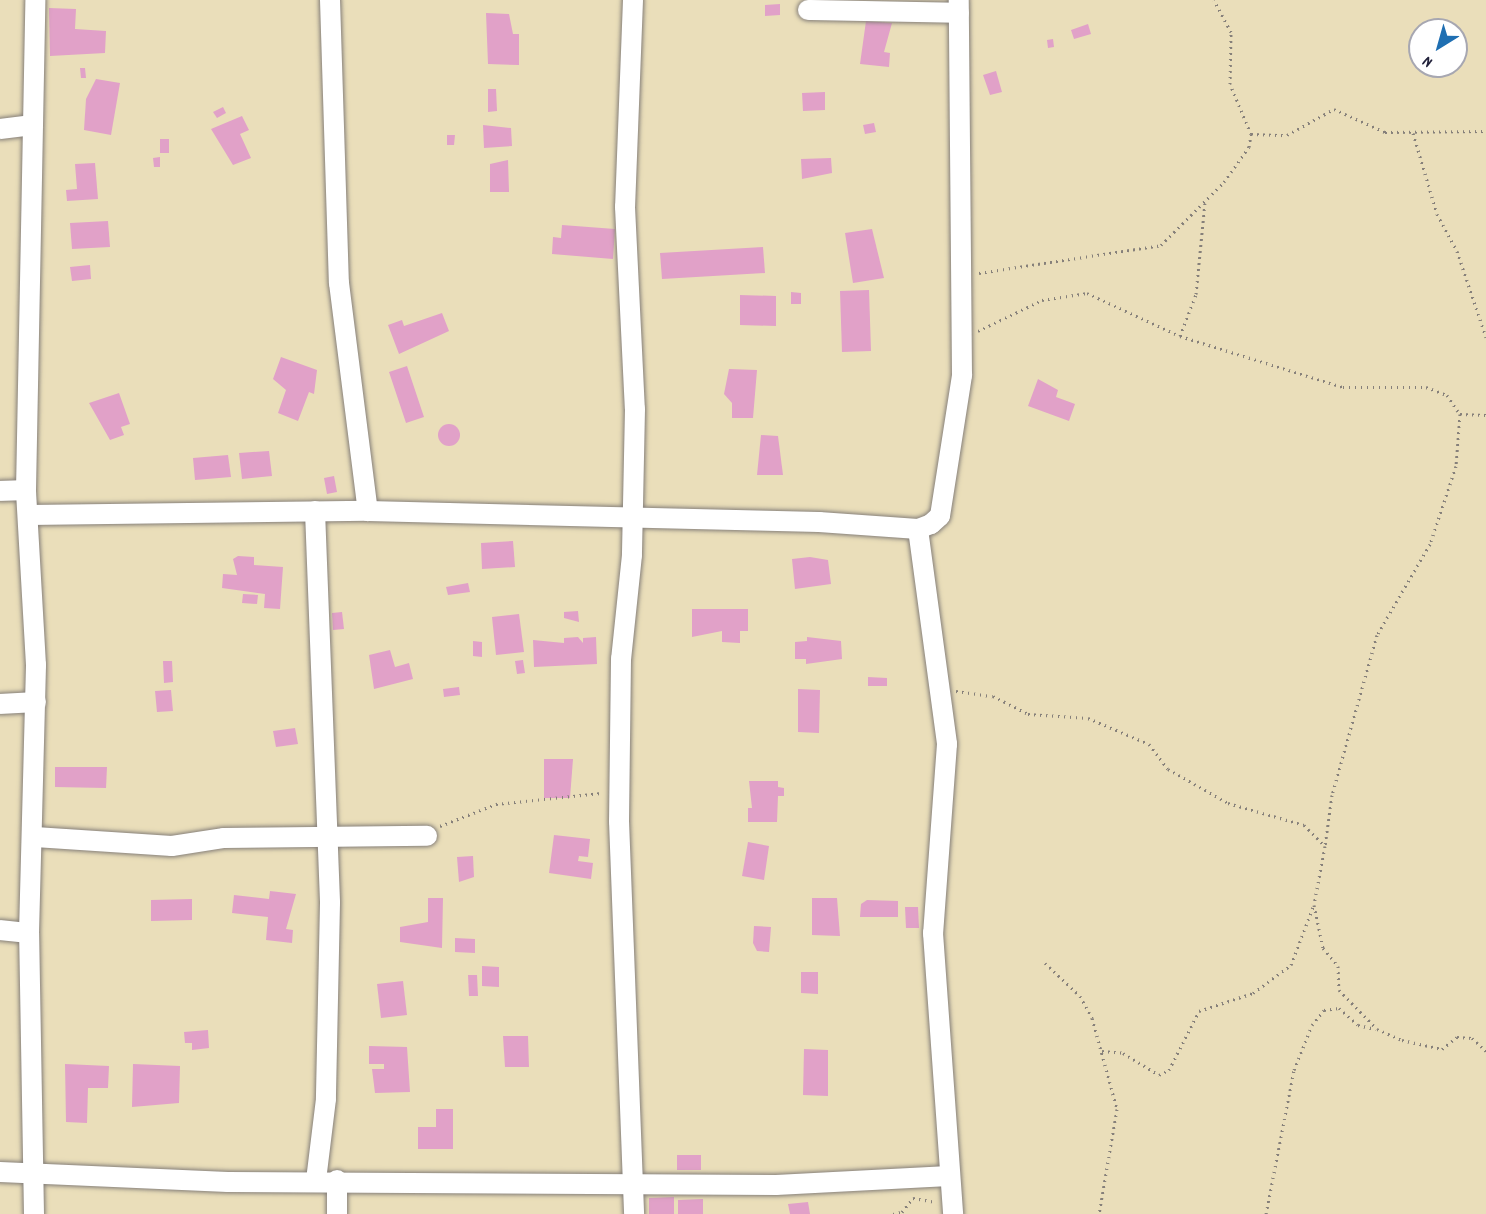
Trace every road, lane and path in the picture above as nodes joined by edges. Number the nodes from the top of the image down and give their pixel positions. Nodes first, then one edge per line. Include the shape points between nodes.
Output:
1 (35, 0) edge
2 (330, 0) edge
3 (633, 0) edge
4 (1214, 0) edge
5 (959, 6) edge
6 (808, 10) dead end
7 (33, 125) junction
8 (0, 129) edge
9 (1486, 131) edge
10 (1413, 133) junction
11 (1251, 134) junction
12 (1205, 201) junction
13 (965, 277) junction
14 (1180, 336) junction
15 (1486, 337) edge
16 (963, 338) junction
17 (1460, 414) junction
18 (1486, 415) edge
19 (26, 490) junction
20 (0, 491) edge
21 (315, 511) junction
22 (368, 511) junction
23 (29, 515) junction
24 (631, 519) junction
25 (918, 529) junction
26 (940, 687) junction
27 (36, 702) junction
28 (0, 704) edge
29 (621, 790) junction
30 (324, 836) junction
31 (427, 836) joint
32 (35, 837) junction
33 (1325, 846) junction
34 (1314, 905) junction
35 (0, 930) edge
36 (29, 933) junction
37 (1045, 963) dead end
38 (1377, 1029) junction
39 (1102, 1051) junction
40 (1486, 1051) edge
41 (0, 1172) edge
42 (34, 1174) junction
43 (949, 1176) junction
44 (337, 1180) junction
45 (316, 1181) junction
46 (632, 1181) junction
47 (950, 1212) edge
48 (34, 1214) edge
49 (336, 1214) edge
50 (634, 1214) edge
51 (893, 1214) edge
52 (1100, 1214) edge
53 (1266, 1214) edge

1 - 7 street
2 - 22 street via 339,283
3 - 24 street via 625,207 635,409
4 - 11 path via 1231,32 1230,84
5 - 6 street
5 - 13 street via 957,129 964,173
7 - 8 street
7 - 19 street
9 - 10 path
10 - 11 path via 1384,132 1334,110 1287,135
10 - 15 path
11 - 12 path via 1243,157
12 - 13 path via 1161,245 1071,255
12 - 14 path via 1196,294
13 - 16 street
14 - 16 path via 1087,294 1042,300
14 - 17 path via 1343,387 1426,387 1447,395
16 - 25 street via 940,516
17 - 18 path
17 - 33 path via 1456,466 1430,544 1377,634 1332,795
19 - 20 street
19 - 23 street
21 - 22 street
21 - 23 street
21 - 30 street
22 - 24 street
23 - 27 street
24 - 25 street
24 - 29 street via 621,659
25 - 26 street
26 - 33 path via 993,696 1028,714 1088,718 1149,744 1168,770 1228,803 1304,825
26 - 43 street via 947,744 933,933
27 - 28 street
27 - 32 street
29 - 31 path via 496,804 438,826
29 - 46 street
30 - 31 street
30 - 32 street via 224,838 172,846
30 - 45 street via 330,903 329,1019
32 - 36 street
33 - 34 path
34 - 38 path via 1323,948 1338,966 1340,990
34 - 39 path via 1291,965 1253,993 1199,1011 1169,1070 1159,1076 1123,1053
35 - 36 street
36 - 42 street
37 - 39 path via 1080,996
38 - 40 path via 1428,1049 1442,1049 1457,1037 1472,1038
38 - 53 path via 1358,1025 1340,1008 1324,1010 1312,1025 1294,1070
39 - 52 path via 1117,1109
41 - 42 street
42 - 45 street
42 - 48 street
43 - 46 street via 776,1185
43 - 47 street
44 - 45 street
44 - 46 street
44 - 49 street
46 - 50 street
47 - 51 path via 913,1198 903,1212

